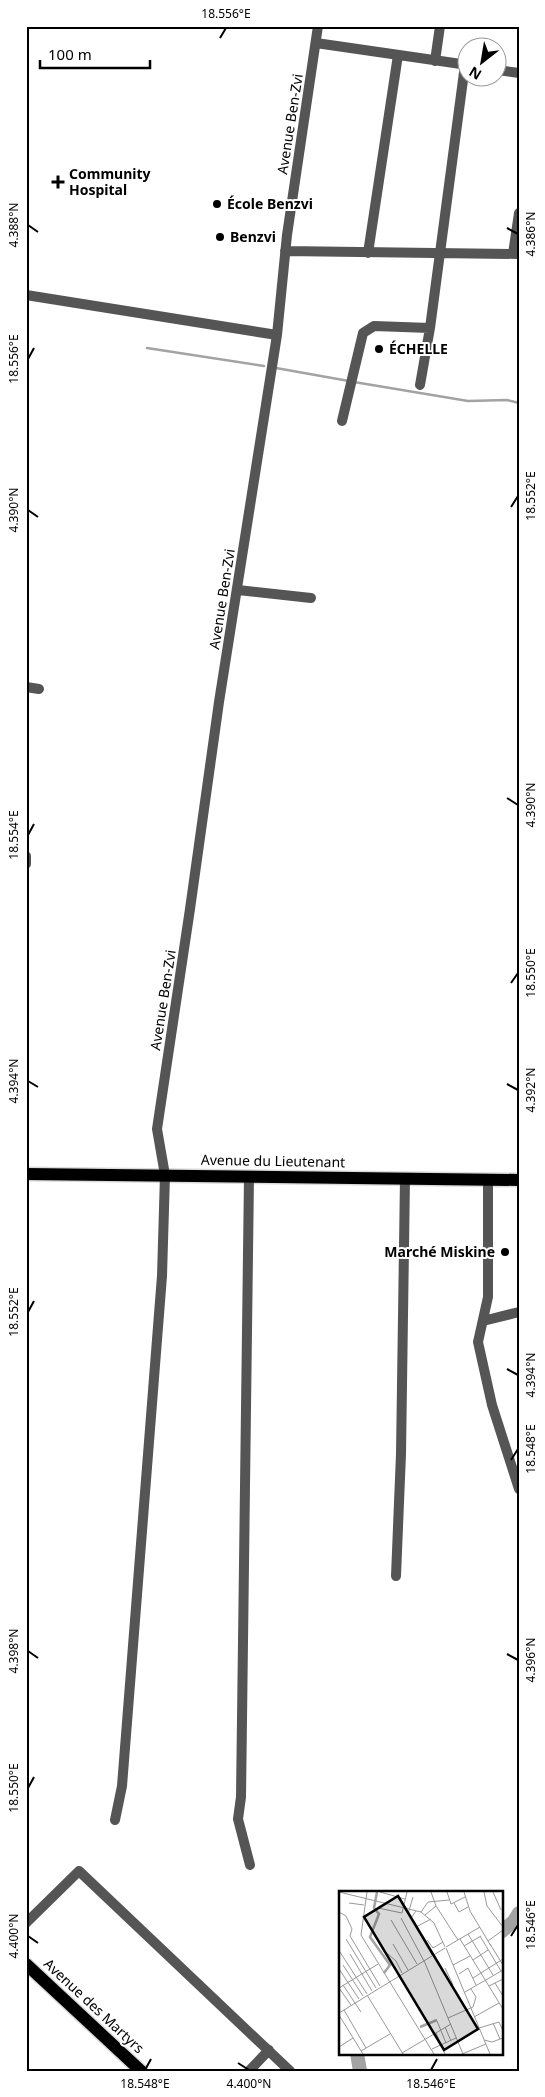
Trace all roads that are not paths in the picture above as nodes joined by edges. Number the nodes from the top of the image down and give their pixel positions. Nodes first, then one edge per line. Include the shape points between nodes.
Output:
1 (318, 26) edge
2 (440, 26) edge
3 (316, 43) junction
4 (398, 55) junction
5 (435, 60) junction
6 (458, 64) edge
7 (463, 88) edge
8 (519, 213) edge
9 (285, 251) junction
10 (368, 253) junction
11 (440, 254) junction
12 (516, 254) edge
13 (26, 295) edge
14 (430, 328) junction
15 (277, 335) junction
16 (420, 385) dead end
17 (342, 421) dead end
18 (238, 590) junction
19 (310, 598) dead end
20 (26, 687) edge
21 (39, 689) dead end
22 (26, 856) edge
23 (26, 864) edge
24 (26, 1174) edge
25 (165, 1175) junction
26 (249, 1176) junction
27 (405, 1178) junction
28 (488, 1179) junction
29 (519, 1180) edge
30 (519, 1312) edge
31 (483, 1321) junction
32 (519, 1489) edge
33 (396, 1576) dead end
34 (115, 1820) dead end
35 (250, 1865) dead end
36 (26, 1923) edge
37 (26, 1964) edge
38 (269, 2050) junction
39 (141, 2071) edge
40 (249, 2071) edge
41 (290, 2071) edge

1 - 3 street, Avenue Ben-Zvi
2 - 5 street
3 - 4 street
3 - 9 street, Avenue Ben-Zvi
4 - 5 street
4 - 10 street
5 - 6 street
7 - 11 street
8 - 12 street
9 - 10 street
9 - 15 street, Avenue Ben-Zvi
10 - 11 street
11 - 12 street
11 - 14 street
13 - 15 street
14 - 16 street
14 - 17 street via 374,326 364,333
15 - 18 street, Avenue Ben-Zvi
18 - 19 street
18 - 25 street, Avenue Ben-Zvi via 157,1129
20 - 21 street
22 - 23 street
24 - 25 main road, Avenue du Lieutenant
25 - 26 main road, Avenue du Lieutenant
25 - 34 street, Avenue Ben-Zvi via 161,1286 122,1786
26 - 27 main road, Avenue du Lieutenant
26 - 35 street via 241,1797 238,1819
27 - 28 main road, Avenue du Lieutenant
27 - 33 street
28 - 29 main road, Avenue du Lieutenant
28 - 31 street via 488,1297
30 - 31 street
31 - 32 street via 479,1352
36 - 38 street via 79,1871
37 - 39 main road, Avenue des Martyrs
38 - 40 street
38 - 41 street

